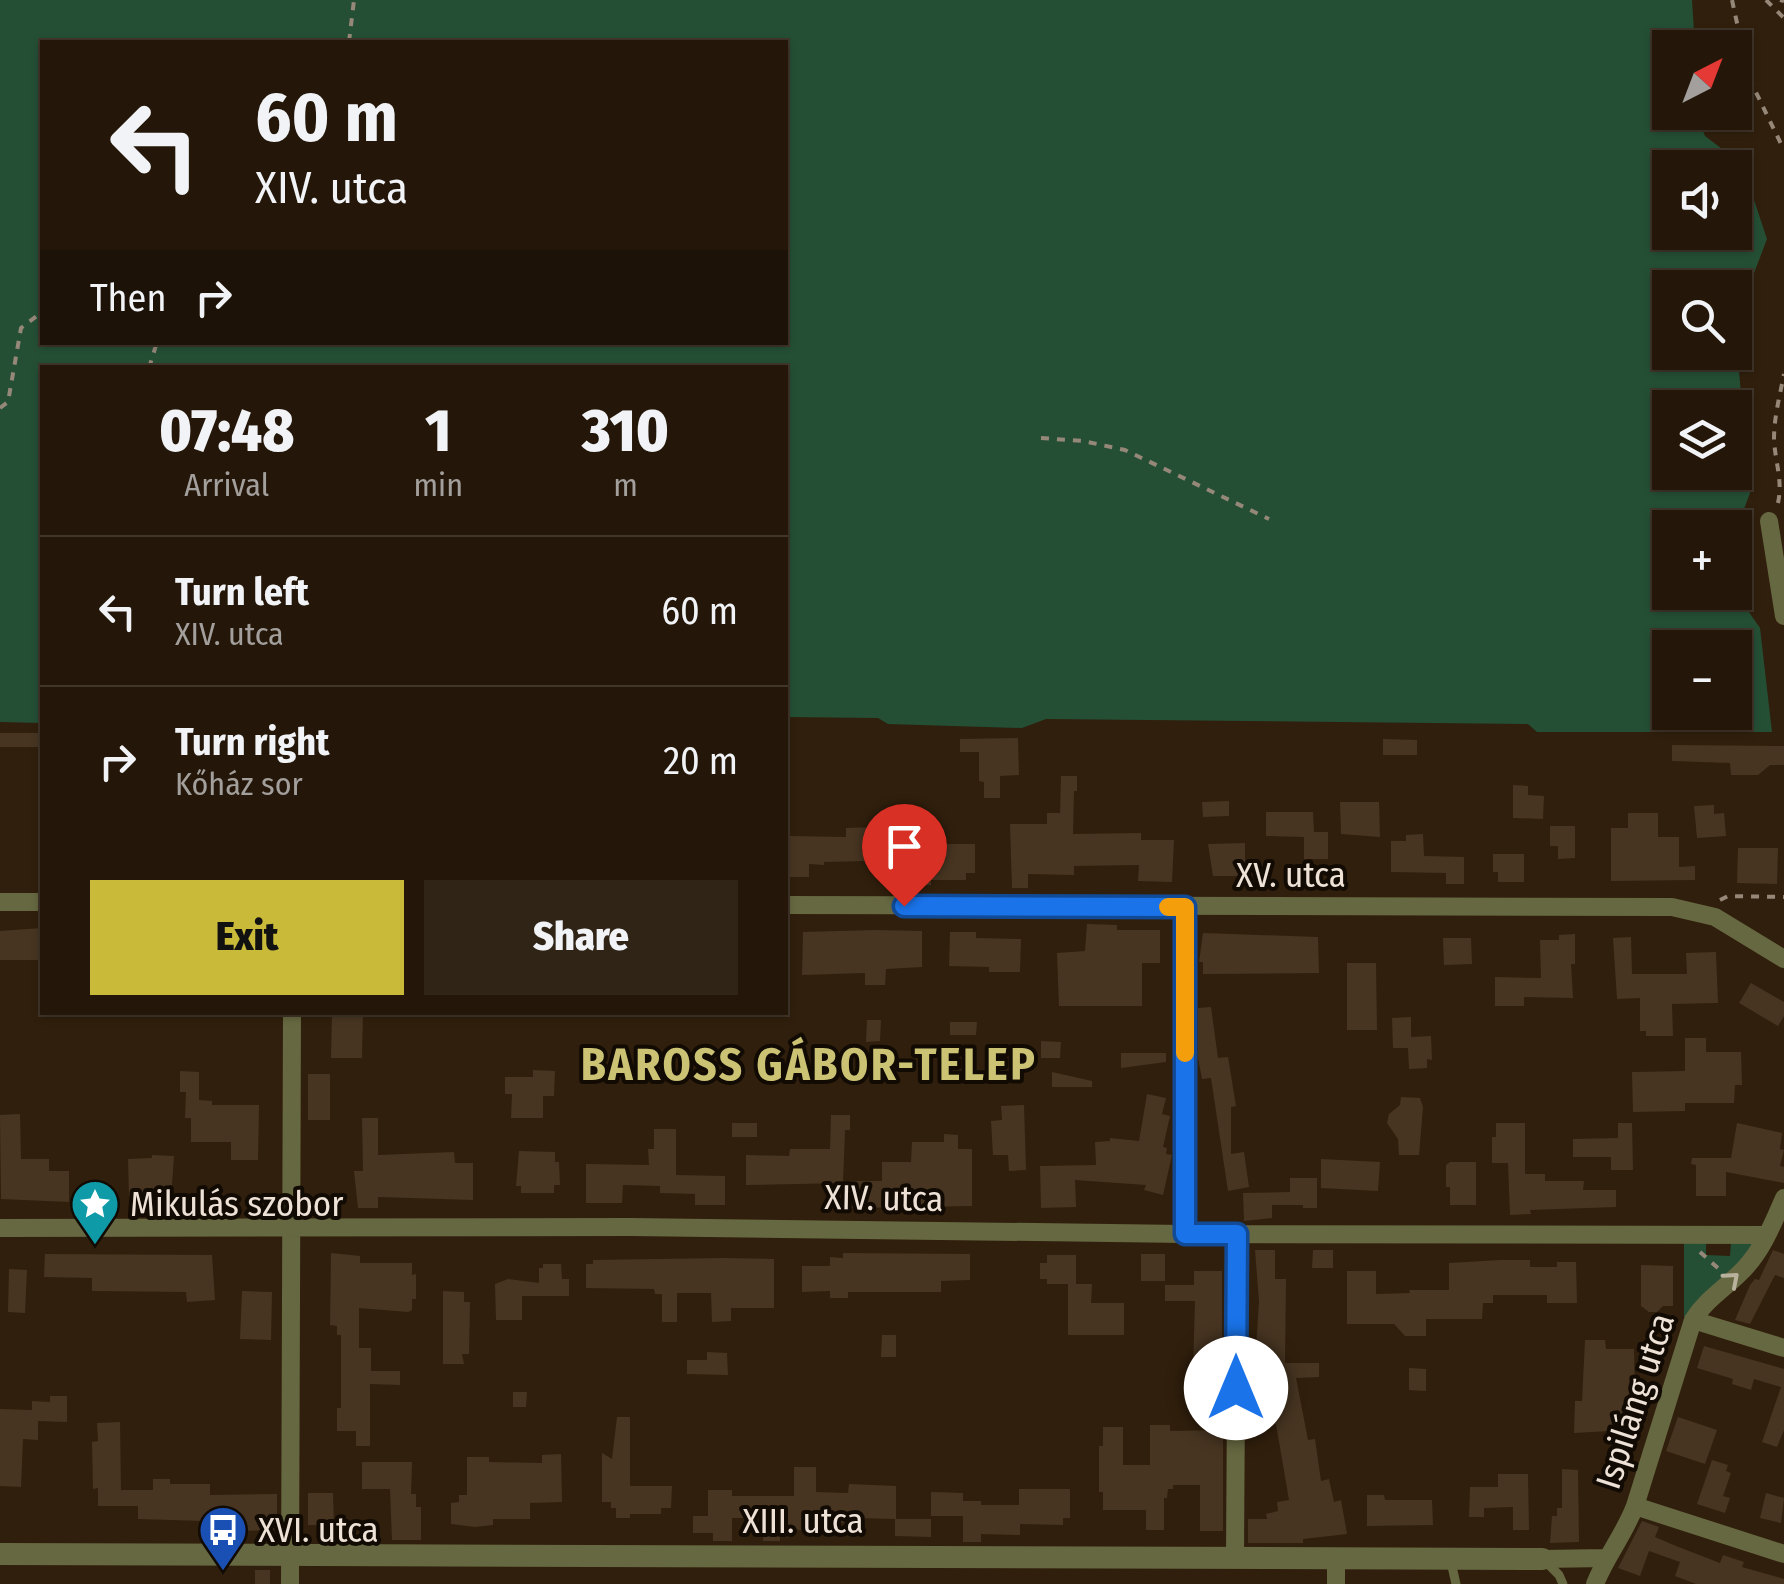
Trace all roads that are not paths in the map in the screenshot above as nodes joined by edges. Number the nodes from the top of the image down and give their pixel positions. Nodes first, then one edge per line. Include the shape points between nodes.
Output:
1 (1770, 521) dead end
2 (1784, 616) edge
3 (0, 902) edge
4 (40, 902) edge
5 (788, 906) edge
6 (1185, 907) junction
7 (1784, 960) edge
8 (292, 1015) edge
9 (1784, 1198) edge
10 (0, 1228) edge
11 (292, 1228) junction
12 (1185, 1234) junction
13 (1237, 1234) junction
14 (1767, 1235) junction
15 (1693, 1320) junction
16 (1784, 1348) edge
17 (1635, 1506) junction
18 (0, 1554) edge
19 (1784, 1554) edge
20 (290, 1555) junction
21 (1235, 1558) junction
22 (1336, 1558) junction
23 (1542, 1558) junction
24 (1606, 1558) junction
25 (1450, 1560) junction
26 (290, 1584) edge
27 (1336, 1584) edge
28 (1456, 1584) edge
29 (1563, 1584) edge
30 (1595, 1584) edge

1 - 2 street
3 - 4 street
5 - 6 street, XV. utca
6 - 7 street, XV. utca via 1672,907 1701,911
6 - 12 street
8 - 11 street
9 - 14 street, Ispiláng utca
10 - 11 street, XIV. utca
11 - 12 street, XIV. utca
11 - 20 street
12 - 13 street, XIV. utca
13 - 14 street, XIV. utca
13 - 21 street
15 -> 14 street, Ispiláng utca via 1748,1265
15 - 16 street
15 - 17 street, Ispiláng utca
17 - 19 street
17 - 24 street, Ispiláng utca
18 - 20 street, XIII. utca
20 - 21 street, XIII. utca
20 - 26 street
21 - 22 street, XIII. utca
22 - 25 street, XIII. utca
22 - 27 street
23 - 24 street, XIII. utca
23 - 25 street, XIII. utca
23 - 29 lane
24 - 30 street, Ispiláng utca
25 - 28 lane

